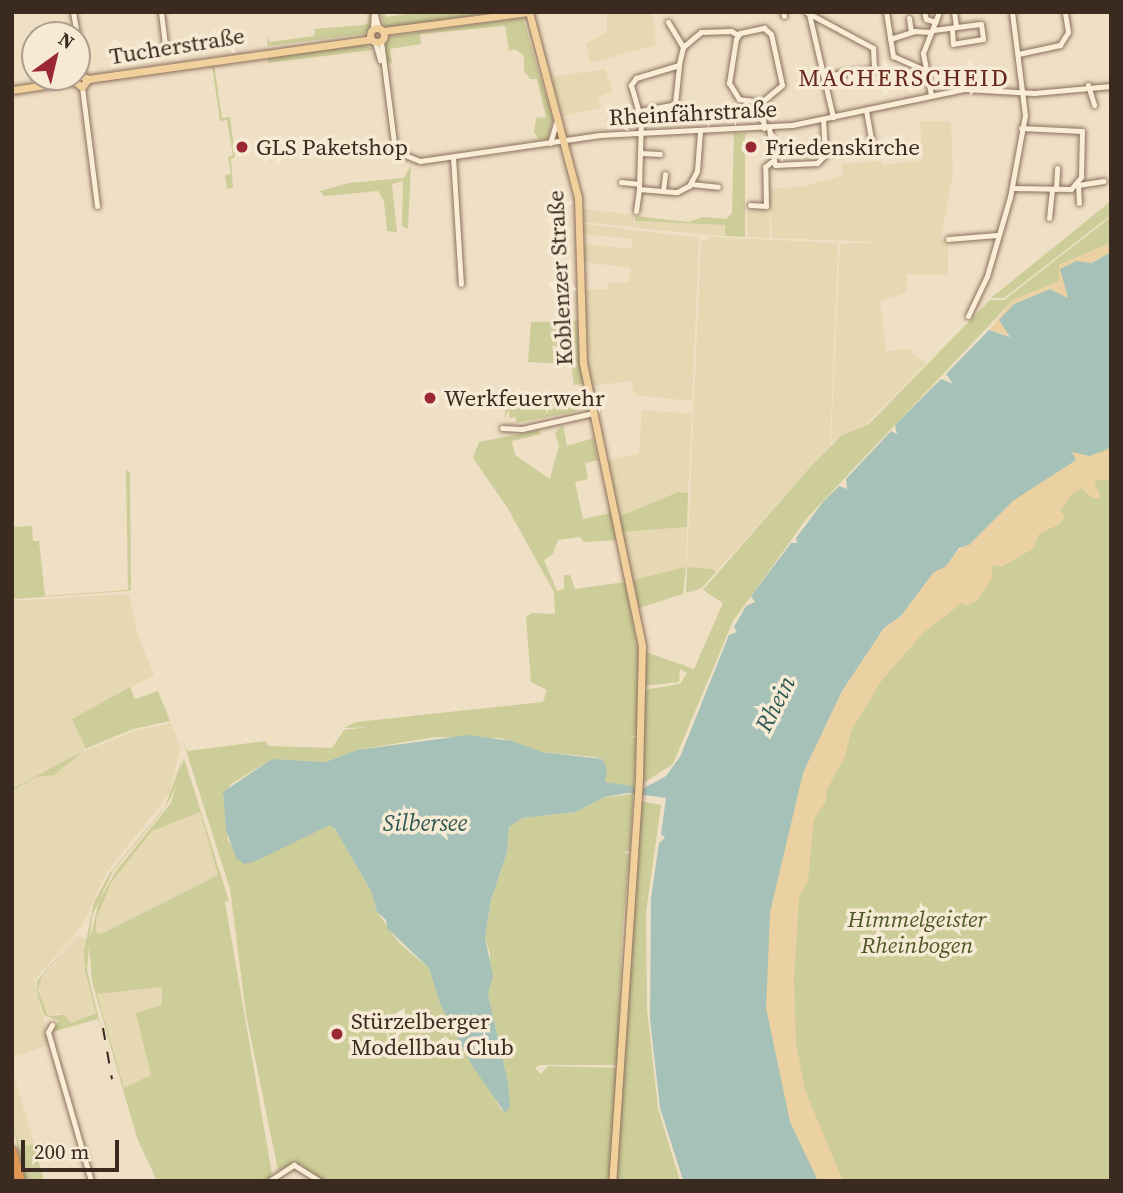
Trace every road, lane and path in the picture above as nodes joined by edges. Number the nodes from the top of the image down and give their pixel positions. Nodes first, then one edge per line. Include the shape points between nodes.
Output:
1 (161, 12) edge
2 (374, 12) edge
3 (530, 12) edge
4 (886, 12) edge
5 (924, 12) edge
6 (939, 12) edge
7 (954, 12) edge
8 (1012, 12) edge
9 (1065, 12) edge
10 (807, 13) edge
11 (909, 18) dead end
12 (668, 22) dead end
13 (936, 22) junction
14 (954, 27) junction
15 (932, 31) junction
16 (911, 32) junction
17 (377, 35) junction
18 (738, 35) junction
19 (890, 39) junction
20 (683, 47) junction
21 (166, 50) dead end
22 (1018, 54) junction
23 (679, 68) junction
24 (927, 71) junction
25 (91, 74) edge
26 (824, 76) junction
27 (1088, 85) junction
28 (1111, 86) edge
29 (83, 91) edge
30 (1025, 92) junction
31 (930, 95) junction
32 (762, 102) junction
33 (1094, 105) dead end
34 (866, 110) junction
35 (640, 111) junction
36 (557, 117) junction
37 (834, 117) junction
38 (824, 120) junction
39 (766, 128) junction
40 (1021, 128) junction
41 (700, 131) junction
42 (640, 134) junction
43 (563, 141) junction
44 (550, 143) junction
45 (843, 147) dead end
46 (873, 150) dead end
47 (823, 152) junction
48 (641, 153) junction
49 (660, 155) dead end
50 (453, 158) junction
51 (767, 164) junction
52 (1057, 168) dead end
53 (664, 174) dead end
54 (1104, 181) dead end
55 (621, 182) dead end
56 (691, 184) junction
57 (1078, 185) junction
58 (639, 186) junction
59 (718, 187) dead end
60 (1012, 188) junction
61 (1054, 189) junction
62 (663, 191) junction
63 (1079, 203) dead end
64 (750, 205) dead end
65 (97, 206) dead end
66 (636, 211) dead end
67 (1049, 218) dead end
68 (997, 235) junction
69 (948, 239) dead end
70 (461, 284) dead end
71 (968, 316) dead end
72 (593, 413) junction
73 (502, 429) dead end
74 (52, 1025) dead end
75 (12, 1152) edge
76 (12, 1173) edge
77 (14, 1181) edge
78 (20, 1181) edge
79 (91, 1181) edge
80 (269, 1181) edge
81 (320, 1181) edge
82 (612, 1181) edge

1 - 21 street
2 - 17 street
3 - 17 main road, Tucherstraße
3 - 36 main road, Koblenzer Straße
4 - 19 street
5 - 13 street via 926,19
6 - 13 street
7 - 14 street
8 - 22 street
9 - 22 street via 1068,32 1060,46
10 - 26 street
10 - 26 street via 869,44 874,69
11 - 16 street
12 - 20 street
13 - 15 street
14 - 14 street via 981,24 983,39 954,47
14 - 15 street
15 - 16 street
15 - 24 street via 923,53
16 - 19 street
17 - 25 main road, Tucherstraße
17 - 50 street, Rheinfährstraße via 392,135 400,151 421,161
18 - 20 street via 709,30 694,35
18 - 32 street via 730,88 737,98
18 - 32 street via 764,29 771,34 784,80
19 - 24 street via 893,56
20 - 23 street
22 - 30 street
23 - 35 street via 675,104
23 - 35 street via 633,80 631,88
24 - 31 street
26 - 37 street
27 - 28 street, Rheinfährstraße
27 - 30 street, Rheinfährstraße
27 - 33 street
29 - 65 street
30 - 31 street, Rheinfährstraße via 975,89
30 - 40 street
31 - 34 street, Rheinfährstraße
32 - 39 street
34 - 37 street, Rheinfährstraße
34 - 46 street
35 - 42 street
36 - 43 main road, Koblenzer Straße
36 - 44 street
37 - 38 street, Rheinfährstraße
38 - 39 street, Rheinfährstraße
38 - 47 street
39 - 41 street, Rheinfährstraße
39 - 51 street
40 - 57 street via 1082,131
40 - 60 street
41 - 42 street, Rheinfährstraße
41 - 56 street
42 - 43 street, Rheinfährstraße
42 - 48 street
43 - 44 street, Rheinfährstraße
43 - 72 main road, Koblenzer Straße via 578,197 582,356
44 - 50 street, Rheinfährstraße
45 - 47 street
47 - 51 street via 817,163
48 - 49 street
48 - 58 street
50 - 70 street
51 - 64 street via 766,206
52 - 61 street
53 - 62 street
54 - 57 street
55 - 58 street
56 - 59 street
56 - 62 street via 679,192
57 - 61 street
57 - 63 street
58 - 62 street
58 - 66 street
60 - 61 street
60 - 68 street
61 - 67 street
68 - 69 street
68 - 71 street via 987,277
72 - 73 street
72 - 82 main road, Koblenzer Straße via 642,650 639,779
74 - 79 street via 48,1032
75 - 78 highway
76 - 77 highway
80 - 81 street via 294,1165

